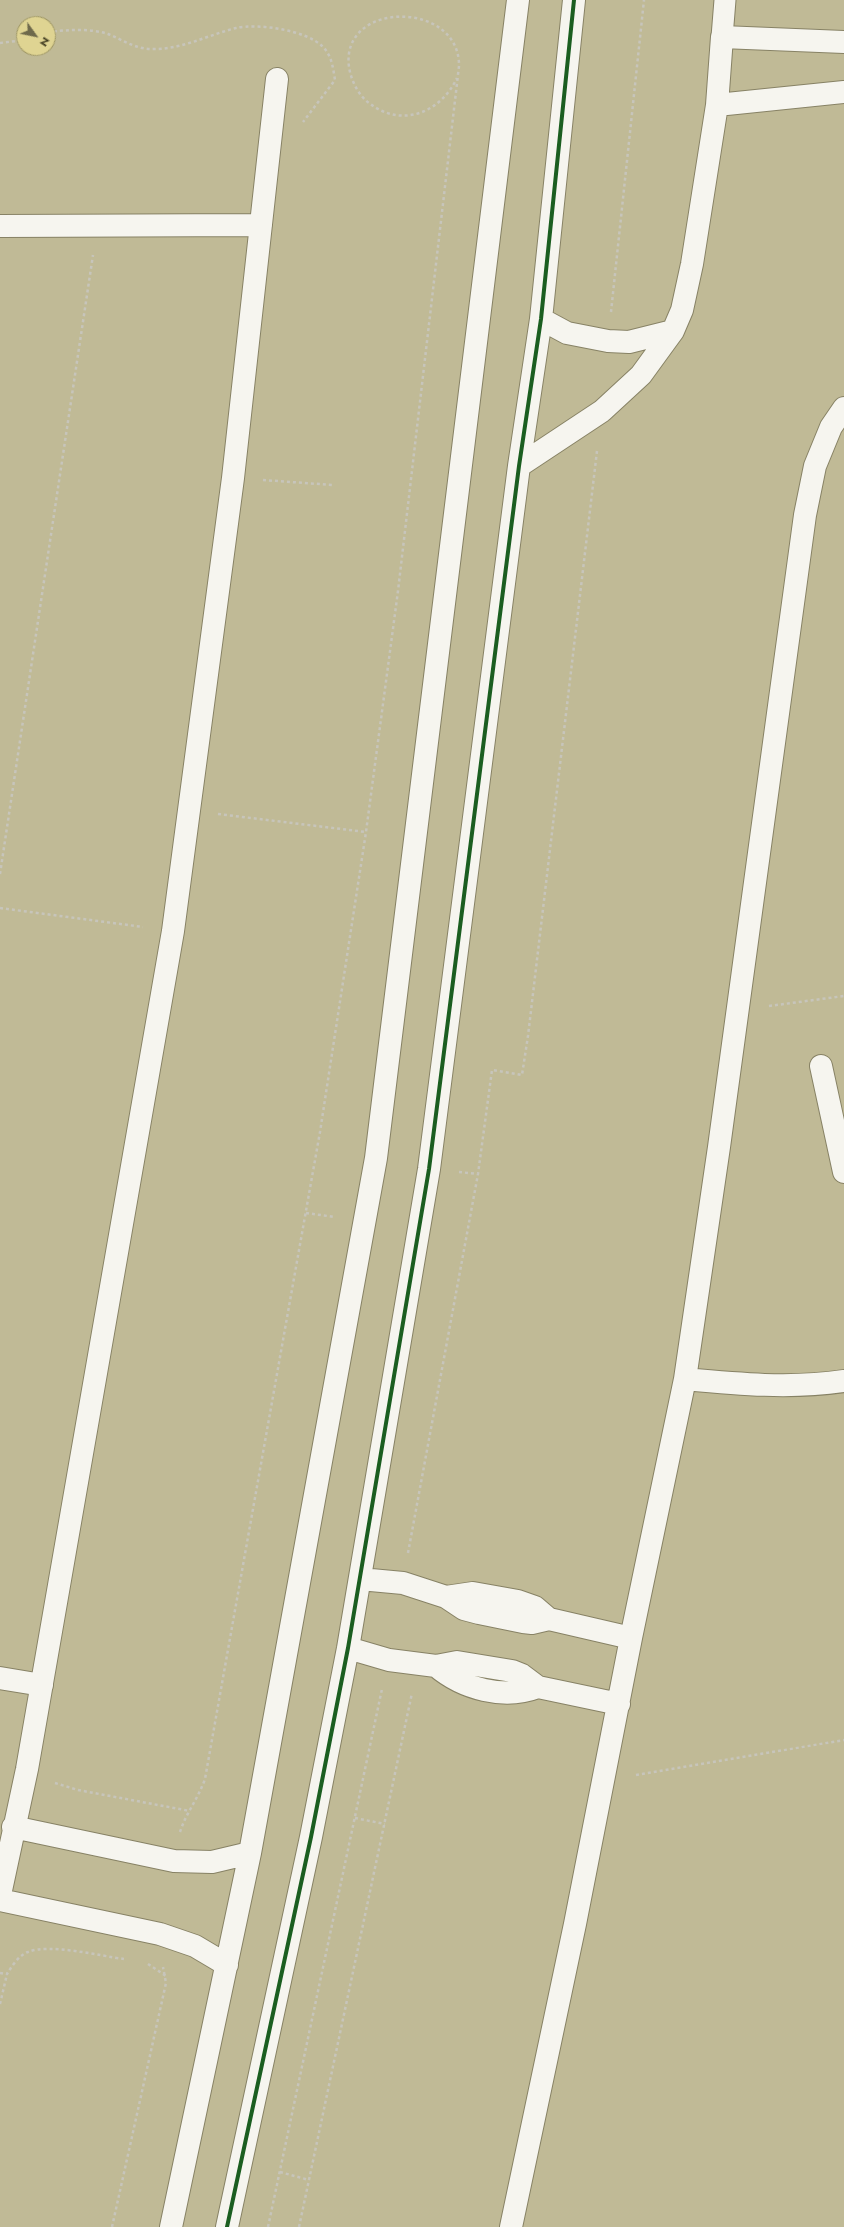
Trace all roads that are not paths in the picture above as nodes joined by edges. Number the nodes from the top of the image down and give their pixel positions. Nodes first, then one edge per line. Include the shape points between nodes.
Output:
1 (518, 0) edge
2 (574, 0) edge
3 (725, 0) edge
4 (722, 37) junction
5 (844, 42) edge
6 (277, 79) dead end
7 (844, 92) edge
8 (718, 105) junction
9 (261, 225) junction
10 (0, 226) edge
11 (541, 319) junction
12 (673, 331) junction
13 (844, 408) edge
14 (519, 466) junction
15 (821, 1066) dead end
16 (844, 1172) edge
17 (685, 1379) junction
18 (844, 1381) edge
19 (360, 1579) junction
20 (631, 1638) junction
21 (348, 1648) junction
22 (0, 1678) edge
23 (42, 1685) junction
24 (619, 1704) junction
25 (13, 1827) junction
26 (250, 1853) junction
27 (0, 1895) edge
28 (0, 1900) edge
29 (227, 1965) junction
30 (171, 2227) edge
31 (227, 2227) edge
32 (511, 2227) edge

1 - 26 street via 376,1158
2 - 11 street
3 - 4 lane
4 - 5 street
4 - 8 street
6 - 9 street
7 - 8 street
8 - 12 street via 692,264 682,310
9 - 10 street
9 - 23 street via 233,478 173,931
11 - 12 street via 567,333 608,341 629,342
11 - 14 street
12 - 14 street via 641,375 602,411
13 - 17 street via 831,428 815,466 805,515
14 - 19 street via 429,1169
15 - 16 street
17 - 18 street via 786,1386
17 - 20 street
19 - 20 street via 402,1583 446,1597 473,1593 518,1601 535,1608 549,1618
19 - 21 street
20 - 24 street
21 - 24 street via 388,1660 427,1665 463,1683 500,1693 519,1693 538,1687
21 - 31 street via 303,1876
22 - 23 street
23 - 25 street
24 - 32 street
25 - 26 street via 174,1861 212,1862
25 - 27 street
26 - 29 street
28 - 29 street via 160,1934 195,1946
29 - 30 street

